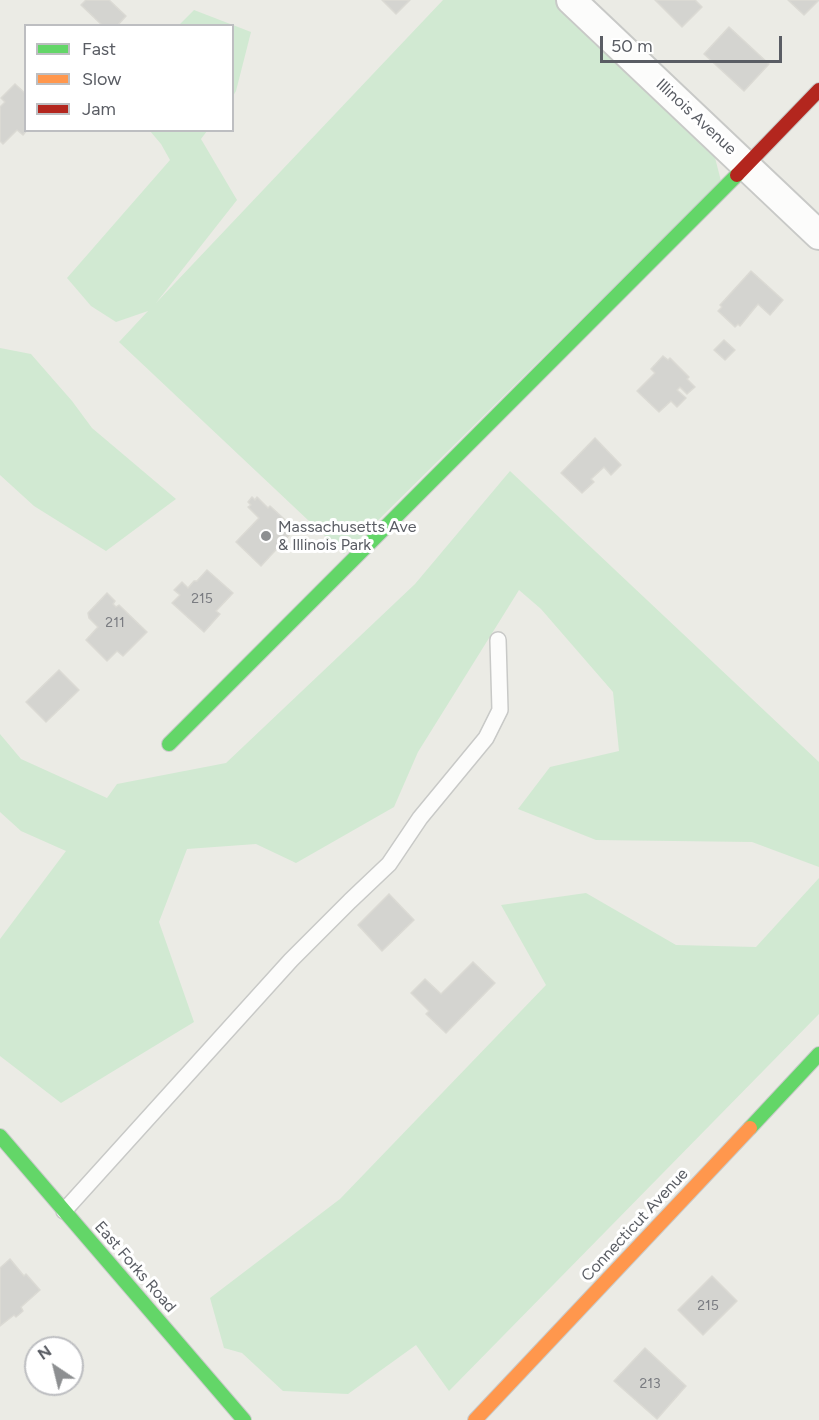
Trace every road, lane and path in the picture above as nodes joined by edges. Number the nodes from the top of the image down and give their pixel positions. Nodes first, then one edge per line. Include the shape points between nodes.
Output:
1 (571, 0) edge
2 (819, 90) edge
3 (747, 165) junction
4 (819, 235) edge
5 (498, 640) dead end
6 (169, 744) dead end
7 (819, 1054) edge
8 (0, 1136) edge
9 (64, 1211) junction
10 (244, 1420) edge
11 (475, 1420) edge

1 - 3 street, Illinois Avenue
2 - 3 street
3 - 4 street, Illinois Avenue
3 - 6 street
5 - 9 lane via 500,710 486,738 420,818 389,864 291,960
7 - 11 street, Connecticut Avenue
8 - 9 street, East Forks Road
9 - 10 street, East Forks Road

